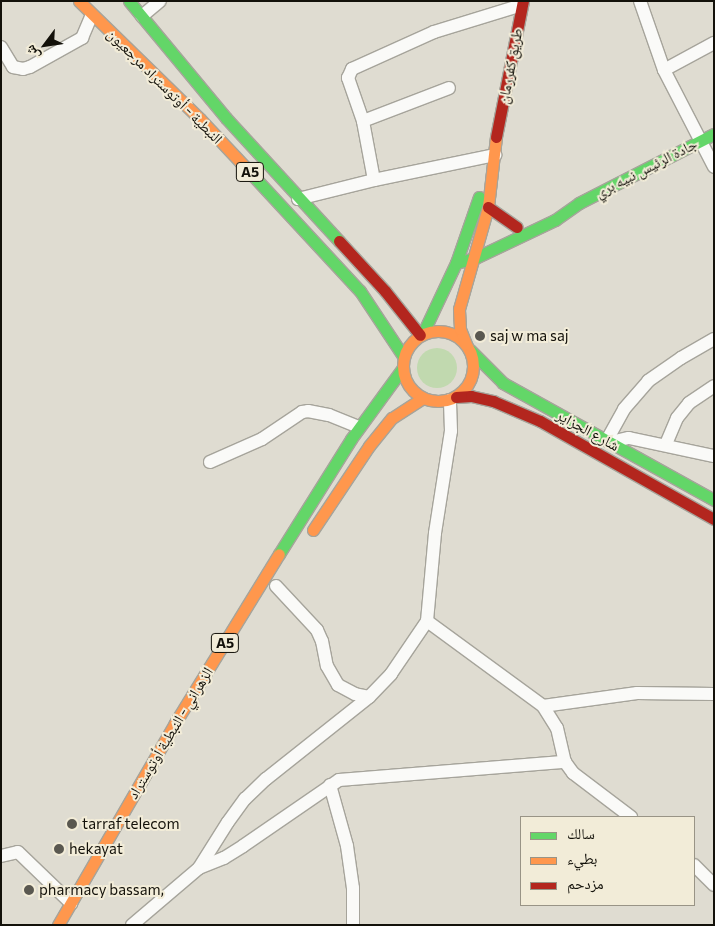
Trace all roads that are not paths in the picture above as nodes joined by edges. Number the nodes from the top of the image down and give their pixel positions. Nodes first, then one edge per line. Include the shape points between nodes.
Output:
1 (79, 1) edge
2 (129, 1) edge
3 (160, 1) edge
4 (640, 1) edge
5 (522, 3) edge
6 (92, 15) junction
7 (142, 16) junction
8 (714, 42) edge
9 (1, 47) edge
10 (664, 70) junction
11 (449, 88) dead end
12 (363, 121) junction
13 (714, 134) edge
14 (699, 141) junction
15 (491, 156) junction
16 (714, 167) edge
17 (374, 180) junction
18 (298, 199) junction
19 (579, 202) junction
20 (488, 207) junction
21 (517, 227) junction
22 (480, 242) junction
23 (461, 246) junction
24 (475, 258) junction
25 (456, 263) junction
26 (422, 334) junction
27 (714, 340) edge
28 (468, 347) junction
29 (403, 356) junction
30 (402, 369) junction
31 (714, 386) edge
32 (423, 398) junction
33 (453, 398) junction
34 (359, 427) junction
35 (609, 441) junction
36 (666, 444) junction
37 (714, 456) edge
38 (210, 462) dead end
39 (714, 500) edge
40 (714, 519) edge
41 (305, 543) dead end
42 (283, 575) dead end
43 (273, 591) joint
44 (427, 620) junction
45 (714, 694) edge
46 (368, 697) junction
47 (543, 706) junction
48 (565, 762) junction
49 (330, 785) junction
50 (631, 816) edge
51 (1, 856) edge
52 (107, 865) dead end
53 (695, 866) edge
54 (199, 868) junction
55 (714, 885) edge
56 (71, 903) junction
57 (58, 925) edge
58 (69, 925) edge
59 (132, 925) edge
60 (353, 925) edge

1 - 6 main road, النبطية - أوتوستراد مرجعيون / A5
2 - 7 main road, النبطية - أوتوستراد مرجعيون / A5
3 - 7 street
4 - 10 street
5 - 12 street via 434,32 352,70 348,78
5 - 15 main road, طريق كفررمان
6 - 9 street via 82,38 30,67 13,66
6 - 29 main road, النبطية - أوتوستراد مرجعيون / A5 via 200,118 322,248 360,291
7 - 18 main road, النبطية - أوتوستراد مرجعيون / A5 via 187,73
8 - 10 street
10 - 14 street
11 - 12 street
12 - 17 street
13 - 14 main road, جادة الرئيس نبيه بري
14 - 16 street
14 - 19 main road, جادة الرئيس نبيه بري
15 - 17 street
15 - 20 main road
15 - 23 main road
17 - 18 street
18 - 26 main road, النبطية - أوتوستراد مرجعيون / A5
19 - 21 main road
19 - 24 main road via 555,220
20 - 21 main road
20 - 22 main road
21 - 22 main road
22 - 23 main road
22 - 24 main road
23 - 25 main road
24 - 25 main road
24 - 28 main road via 459,309 460,329
25 - 26 main road
26 - 28 main road via 438,330 454,334
26 - 29 main road via 413,340
27 - 35 street via 648,381 624,409
28 - 33 main road via 473,363 472,376 466,388
28 - 35 main road, شارع الجزاير via 503,383
29 - 30 main road
30 - 32 main road via 413,391
30 - 34 main road, الزهراني - النبطية أوتوستراد / A5
31 - 36 street via 689,403 677,418
32 - 33 main road via 436,402
32 - 41 main road via 392,418 369,446
33 - 40 main road, شارع الجزاير via 471,396 493,401 540,421
33 - 44 street via 452,431 435,533
34 - 38 street via 329,415 302,412 262,439
34 - 56 main road, الزهراني - النبطية أوتوستراد / A5 via 175,723
35 - 36 street via 624,437
35 - 39 main road, شارع الجزاير
36 - 37 street
42 - 43 main road
43 - 46 street via 317,630 327,666 338,685
44 - 46 street via 391,674
44 - 47 street
45 - 47 street via 637,693
46 - 54 street via 266,779 246,799
47 - 48 street via 557,728
48 - 49 street via 346,779
48 - 50 street via 582,782
49 - 54 street via 243,846
49 - 60 street via 347,846 353,888
51 - 56 street via 18,852
52 - 58 main road
53 - 55 street
54 - 59 street
56 - 57 main road, الزهراني - النبطية أوتوستراد / A5

